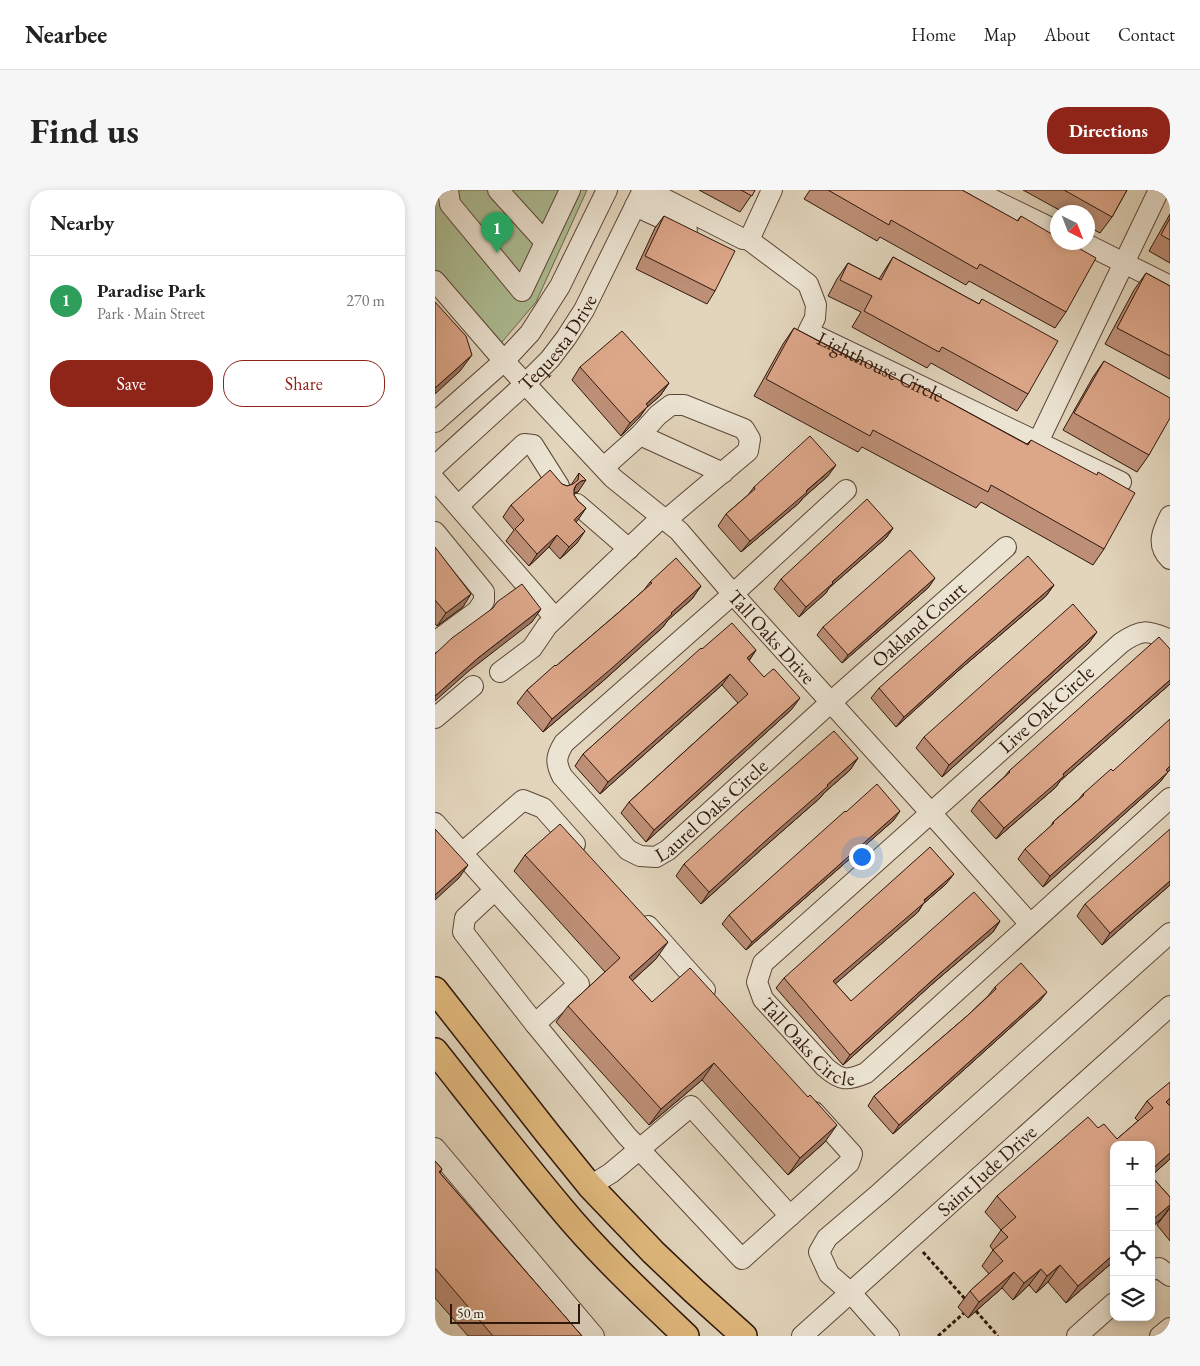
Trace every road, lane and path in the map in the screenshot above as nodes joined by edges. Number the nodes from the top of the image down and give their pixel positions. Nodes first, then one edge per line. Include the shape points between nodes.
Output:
1 (448, 190) edge
2 (498, 190) edge
3 (607, 190) edge
4 (647, 190) edge
5 (772, 190) edge
6 (973, 190) edge
7 (1159, 190) edge
8 (563, 194) edge
9 (639, 198) edge
10 (1050, 228) edge
11 (746, 240) junction
12 (545, 242) junction
13 (1095, 248) edge
14 (1124, 263) junction
15 (435, 281) edge
16 (1170, 286) edge
17 (504, 360) junction
18 (525, 384) junction
19 (435, 422) edge
20 (640, 435) junction
21 (1038, 442) junction
22 (435, 466) edge
23 (604, 467) junction
24 (723, 473) junction
25 (435, 480) edge
26 (1121, 482) dead end
27 (559, 486) edge
28 (845, 490) dead end
29 (577, 504) edge
30 (458, 506) junction
31 (1170, 516) edge
32 (664, 519) junction
33 (435, 532) edge
34 (1006, 546) dead end
35 (629, 549) junction
36 (1170, 560) edge
37 (733, 594) junction
38 (555, 618) junction
39 (1170, 641) edge
40 (435, 642) edge
41 (500, 672) dead end
42 (473, 686) dead end
43 (831, 702) junction
44 (435, 718) edge
45 (1170, 798) edge
46 (931, 812) junction
47 (435, 823) edge
48 (462, 853) junction
49 (589, 860) edge
50 (495, 890) junction
51 (635, 911) edge
52 (1030, 924) junction
53 (1170, 933) edge
54 (435, 990) edge
55 (1170, 1006) edge
56 (720, 1007) edge
57 (535, 1024) junction
58 (435, 1051) edge
59 (799, 1095) edge
60 (435, 1148) edge
61 (639, 1150) junction
62 (524, 1162) junction
63 (591, 1186) junction
64 (790, 1216) junction
65 (911, 1238) junction
66 (1155, 1269) edge
67 (1170, 1276) edge
68 (851, 1293) junction
69 (966, 1300) dead end
70 (1110, 1307) edge
71 (976, 1311) edge
72 (964, 1313) dead end
73 (1170, 1328) edge
74 (594, 1336) edge
75 (686, 1336) edge
76 (745, 1336) edge
77 (802, 1336) edge
78 (889, 1336) edge
79 (939, 1336) edge
80 (998, 1336) edge
81 (1077, 1336) edge
82 (1160, 1336) edge

1 - 12 street via 450,204 522,291
2 - 12 street
3 - 17 street, Tequesta Drive via 560,286 530,333
4 - 11 street, Lighthouse Circle
5 - 11 street
6 - 10 street
7 - 14 street
8 - 12 street
9 - 11 street via 721,246
9 - 18 street, Tequesta Drive via 567,338
11 - 21 street, Lighthouse Circle via 808,284 816,305 815,318 808,332
13 - 14 street
14 - 16 street
14 - 21 street
15 - 17 street, Tall Oaks Drive
17 - 18 street, Tall Oaks Drive
17 - 19 street, Tequesta Drive
18 - 22 street, Tequesta Drive
18 - 23 street, Tall Oaks Drive
20 - 23 street
20 - 24 street
20 - 24 street via 671,405 684,405 744,428 750,439 748,452
21 - 26 street, Lighthouse Circle
23 - 32 street, Tall Oaks Drive
24 - 32 street
25 - 30 street
27 - 30 street via 533,445 524,444
28 - 37 street, Laurel Oaks Circle
29 - 35 street
30 - 38 street
31 - 36 street via 1162,532 1162,548
32 - 35 street
32 - 37 street, Tall Oaks Drive via 679,531
33 - 40 street via 484,592 485,601 477,611
34 - 43 street, Oakland Court
35 - 38 street
37 - 43 street, Tall Oaks Drive
37 - 43 street, Laurel Oaks Circle via 563,743 557,754 557,767 562,776 627,850 640,856 656,857 668,850
38 - 41 street via 532,648
39 - 46 street, Live Oak Circle via 1151,632 1134,634 1121,643
42 - 44 street
43 - 46 street, Tall Oaks Drive
45 - 52 street
46 - 52 street, Tall Oaks Drive
46 - 52 street, Tall Oaks Circle via 763,963 757,982 763,998 825,1067 835,1076 851,1079 866,1073
47 - 48 street
48 - 49 street via 523,800 543,808
48 - 50 street
50 - 57 street via 465,918 463,932
50 - 57 street via 579,984
51 - 56 street
53 - 68 street via 827,1238 819,1252 829,1274
54 - 63 main road
55 - 65 street, Saint Jude Drive
57 - 61 street
58 - 62 main road
59 - 64 street via 852,1154 849,1163
60 - 74 street
61 - 63 street
61 - 64 street via 742,1259
61 - 64 street via 691,1106
62 - 63 main road via 563,1185
62 - 75 main road via 596,1247
63 - 76 main road via 660,1258
65 - 68 street, Saint Jude Drive
65 - 69 path
66 - 67 street via 1159,1268
68 - 77 street, Saint Jude Drive
68 - 78 street
70 - 81 street
71 - 80 path
72 - 79 path
73 - 82 street

